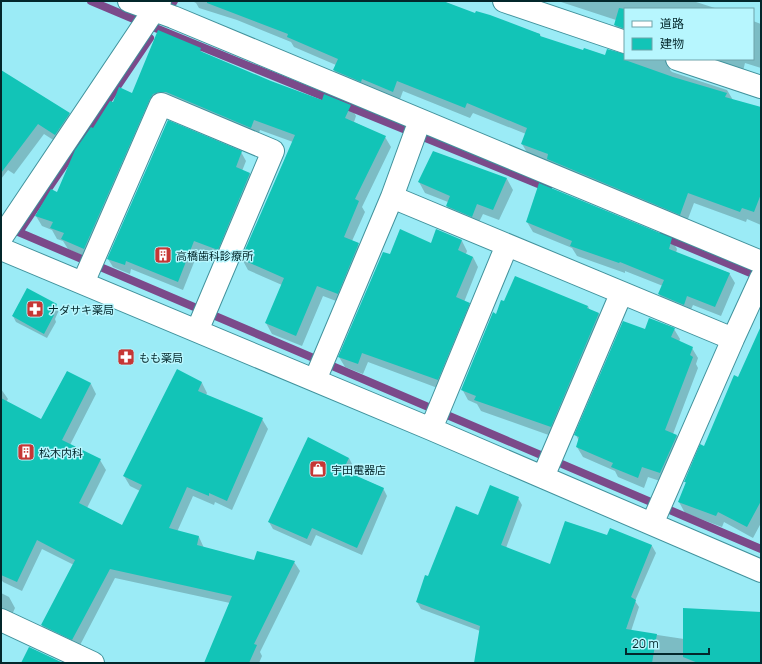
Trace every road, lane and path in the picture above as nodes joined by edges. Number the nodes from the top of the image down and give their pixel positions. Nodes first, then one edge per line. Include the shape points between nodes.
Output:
1 (129, 1) edge
2 (504, 1) edge
3 (162, 10) edge
4 (624, 42) edge
5 (680, 60) edge
6 (761, 87) edge
7 (416, 131) junction
8 (392, 197) junction
9 (4, 236) edge
10 (507, 245) junction
11 (761, 262) edge
12 (89, 270) junction
13 (759, 282) edge
14 (620, 294) junction
15 (203, 317) junction
16 (733, 340) junction
17 (320, 367) junction
18 (436, 416) junction
19 (549, 464) junction
20 (658, 511) junction
21 (761, 571) edge
22 (1, 620) edge
23 (93, 663) edge

1 - 3 street
2 - 4 street
3 - 7 street
3 - 9 street
5 - 6 street
7 - 8 street
7 - 11 street
8 - 10 street
8 - 17 street
9 - 12 street
10 - 14 street
10 - 18 street
12 - 15 street
12 - 15 street via 161,104 273,151
13 - 16 street
14 - 16 street
14 - 19 street
15 - 17 street
16 - 20 street
17 - 18 street
18 - 19 street
19 - 20 street
20 - 21 street
22 - 23 street

